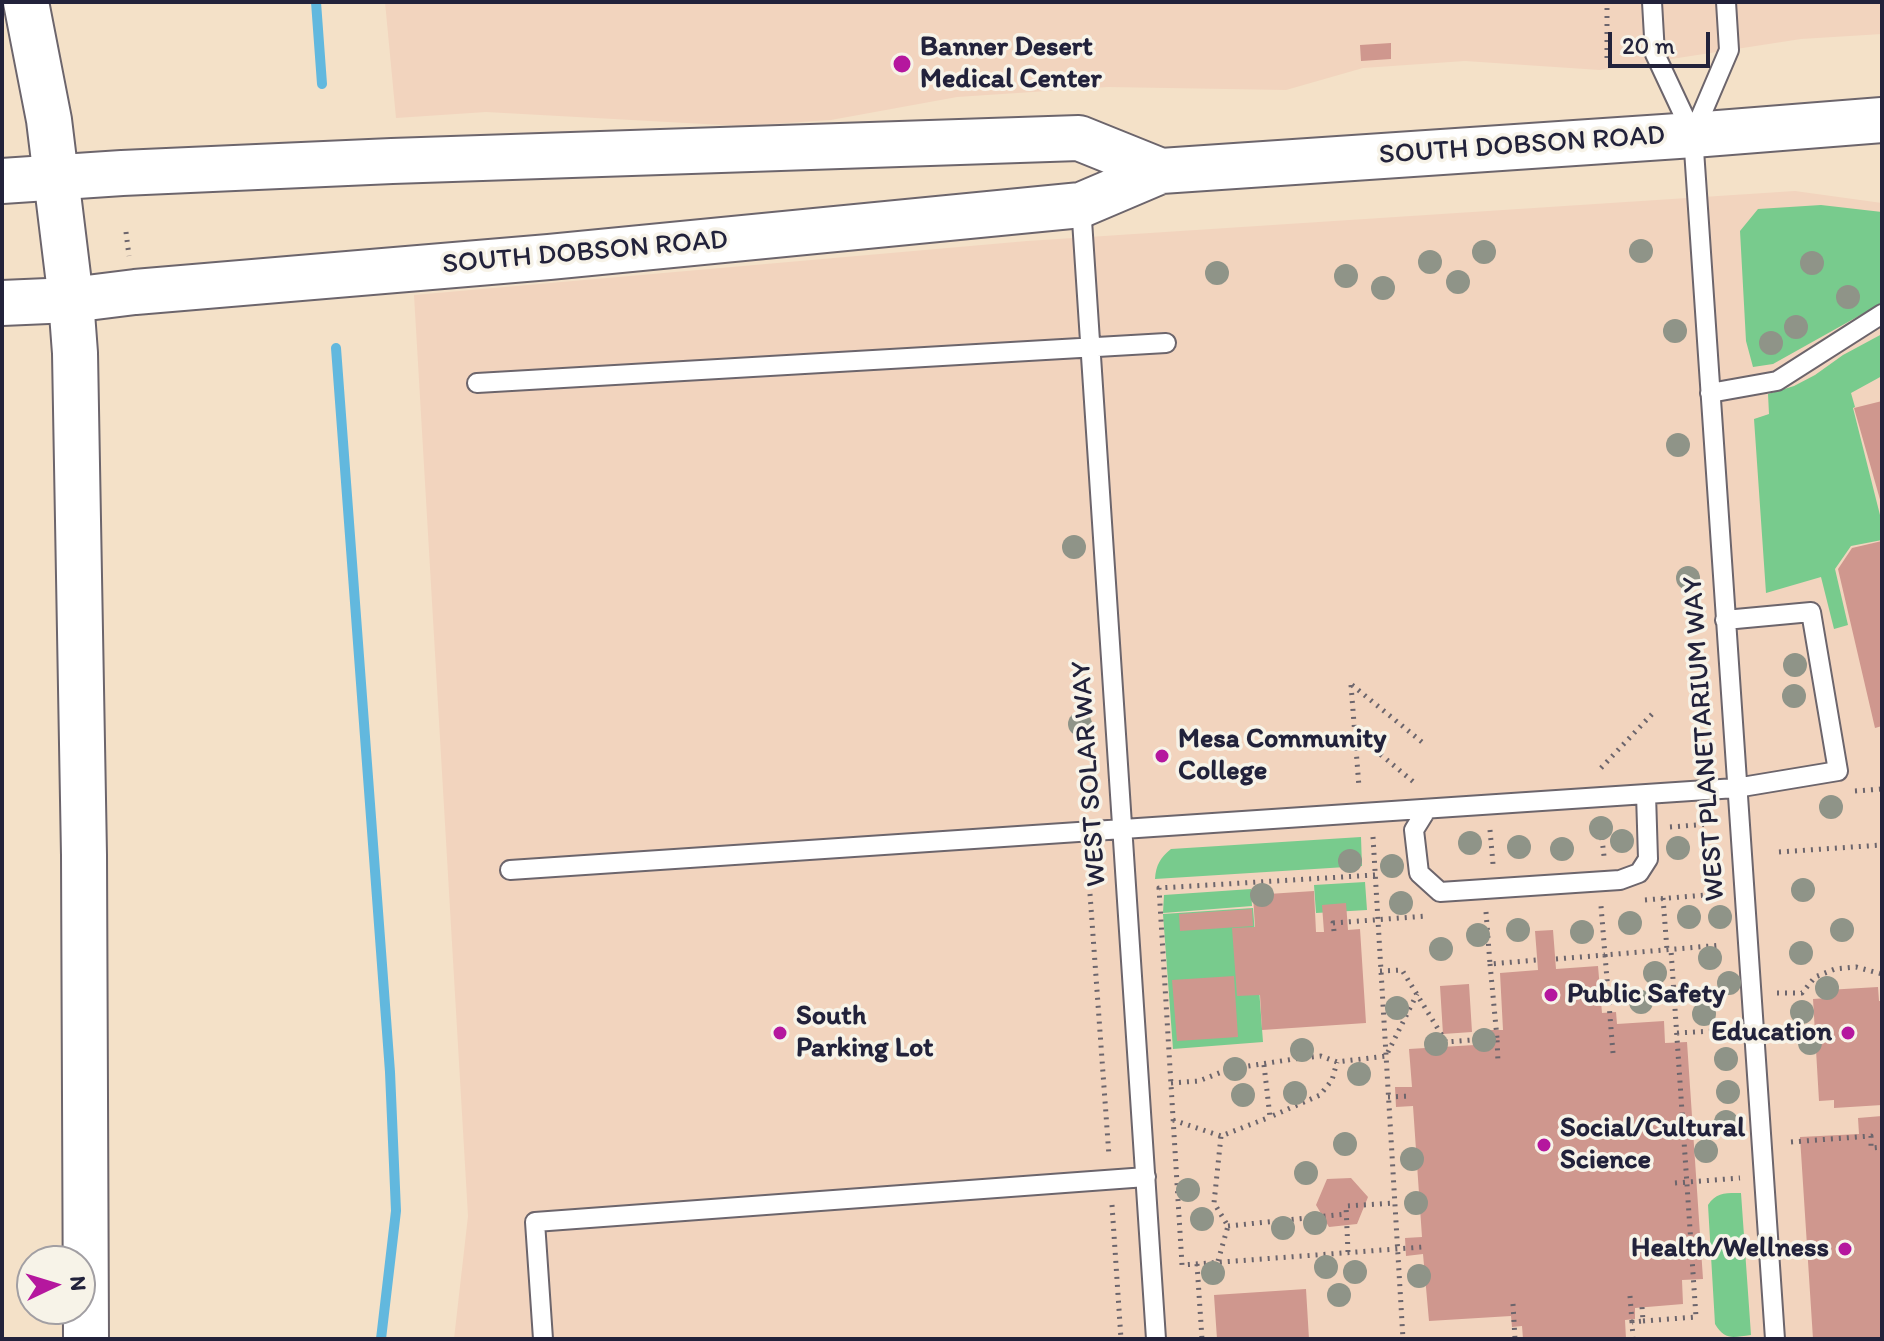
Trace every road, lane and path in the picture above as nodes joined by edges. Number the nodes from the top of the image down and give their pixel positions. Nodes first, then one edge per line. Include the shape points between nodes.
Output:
1 (26, 2) edge
2 (1607, 2) edge
3 (1652, 2) edge
4 (1726, 2) edge
5 (1607, 58) dead end
6 (1882, 120) edge
7 (1693, 135) junction
8 (1161, 171) junction
9 (57, 177) junction
10 (2, 181) edge
11 (1081, 205) junction
12 (126, 232) dead end
13 (130, 265) dead end
14 (71, 300) junction
15 (2, 303) edge
16 (1882, 314) edge
17 (1166, 343) dead end
18 (1090, 347) junction
19 (477, 383) dead end
20 (1710, 393) junction
21 (1725, 620) junction
22 (1654, 712) dead end
23 (1355, 734) junction
24 (1422, 742) dead end
25 (1601, 768) dead end
26 (1369, 788) dead end
27 (1736, 788) junction
28 (1646, 794) junction
29 (1598, 797) junction
30 (1426, 800) junction
31 (1488, 804) junction
32 (1709, 824) dead end
33 (1647, 828) junction
34 (1122, 829) junction
35 (1373, 835) dead end
36 (1882, 845) edge
37 (1779, 852) dead end
38 (510, 870) dead end
39 (1375, 875) junction
40 (1606, 881) junction
41 (1495, 888) junction
42 (1090, 894) dead end
43 (1663, 898) dead end
44 (1601, 903) dead end
45 (1485, 911) dead end
46 (1431, 916) dead end
47 (1377, 919) junction
48 (1334, 931) dead end
49 (1747, 943) junction
50 (1669, 950) junction
51 (1605, 955) junction
52 (1556, 959) dead end
53 (1537, 960) dead end
54 (1490, 964) junction
55 (1380, 971) junction
56 (1882, 974) edge
57 (1417, 994) junction
58 (1751, 995) junction
59 (1753, 1028) junction
60 (1677, 1033) junction
61 (1497, 1038) junction
62 (1613, 1053) dead end
63 (1386, 1056) junction
64 (1337, 1062) junction
65 (1498, 1063) dead end
66 (1264, 1065) junction
67 (1171, 1083) junction
68 (1412, 1096) dead end
69 (1388, 1097) junction
70 (1270, 1117) junction
71 (1173, 1120) junction
72 (1221, 1136) junction
73 (1791, 1142) dead end
74 (1882, 1147) edge
75 (1109, 1156) dead end
76 (1146, 1177) junction
77 (1740, 1178) dead end
78 (1687, 1182) junction
79 (1675, 1183) dead end
80 (1394, 1203) junction
81 (1112, 1205) dead end
82 (1346, 1214) junction
83 (1228, 1226) junction
84 (1423, 1247) dead end
85 (1397, 1248) junction
86 (1348, 1252) junction
87 (1218, 1262) junction
88 (1197, 1264) junction
89 (1630, 1296) dead end
90 (1513, 1304) dead end
91 (1642, 1307) dead end
92 (1643, 1321) junction
93 (1632, 1322) junction
94 (86, 1339) edge
95 (543, 1339) edge
96 (1121, 1339) edge
97 (1156, 1339) edge
98 (1202, 1339) edge
99 (1403, 1339) edge
100 (1515, 1339) edge
101 (1633, 1339) edge
102 (1775, 1339) edge

1 - 9 main road
2 - 5 path
3 - 7 lane via 1655,54
4 - 7 lane via 1729,50
6 - 7 main road, SOUTH DOBSON ROAD
7 - 8 main road, SOUTH DOBSON ROAD
7 - 20 lane, WEST PLANETARIUM WAY
8 - 9 main road, SOUTH DOBSON ROAD via 1079,138
8 - 11 main road, SOUTH DOBSON ROAD
9 - 10 main road, SOUTH DOBSON ROAD
9 - 14 main road
11 - 14 main road, SOUTH DOBSON ROAD
11 - 18 lane, WEST SOLAR WAY
12 - 13 path
14 - 15 main road, SOUTH DOBSON ROAD
14 - 94 main road via 84,839
16 - 20 lane via 1777,381
17 - 18 lane
18 - 19 lane
18 - 34 lane, WEST SOLAR WAY
20 - 21 lane, WEST PLANETARIUM WAY
21 - 27 lane, WEST PLANETARIUM WAY
21 - 27 lane via 1811,612 1838,771
22 - 25 path
23 - 24 path via 1351,685
23 - 26 path via 1359,788
23 - 30 path
27 - 28 lane
27 - 49 lane, WEST PLANETARIUM WAY
28 - 29 lane
28 - 33 lane
29 - 31 lane
29 - 40 path
30 - 31 lane
30 - 34 lane
30 - 41 lane via 1414,830 1419,873 1440,892
31 - 41 path
32 - 33 path
33 - 40 lane via 1648,859 1639,873
34 - 38 lane
34 - 76 lane, WEST SOLAR WAY
35 - 39 path
36 - 37 path
39 - 47 path
39 - 67 path via 1159,888
40 - 41 lane
42 - 75 path
43 - 50 path
44 - 51 path
45 - 54 path
46 - 47 path
47 - 48 path via 1333,923
47 - 55 path
49 - 50 path
49 - 58 lane, WEST PLANETARIUM WAY
50 - 51 path
50 - 60 path
51 - 52 path
51 - 62 path
53 - 54 path
54 - 61 path
55 - 57 path via 1402,970
55 - 63 path
56 - 58 path via 1856,967 1835,969 1815,977 1802,993
57 - 61 path via 1446,1042
57 - 63 path
58 - 59 lane, WEST PLANETARIUM WAY
59 - 60 path
59 - 102 lane, WEST PLANETARIUM WAY
60 - 78 path
61 - 65 path
63 - 64 path
63 - 69 path
64 - 66 path via 1321,1056
64 - 70 path via 1320,1095
66 - 67 path
66 - 70 path
67 - 71 path
68 - 69 path
69 - 80 path
70 - 72 path
71 - 72 path
71 - 88 path via 1182,1265
72 - 83 path via 1214,1203
73 - 74 path via 1871,1136 1872,1151
76 - 95 lane via 535,1222
76 - 97 lane, WEST SOLAR WAY
77 - 78 path
78 - 79 path
78 - 92 path via 1696,1317
80 - 82 path via 1346,1206
80 - 85 path
81 - 96 path
82 - 83 path
82 - 86 path
83 - 87 path
84 - 85 path
85 - 86 path
85 - 99 path
86 - 87 path
87 - 88 path
88 - 98 path
89 - 93 path
90 - 100 path
91 - 92 path
92 - 93 path
93 - 101 path

